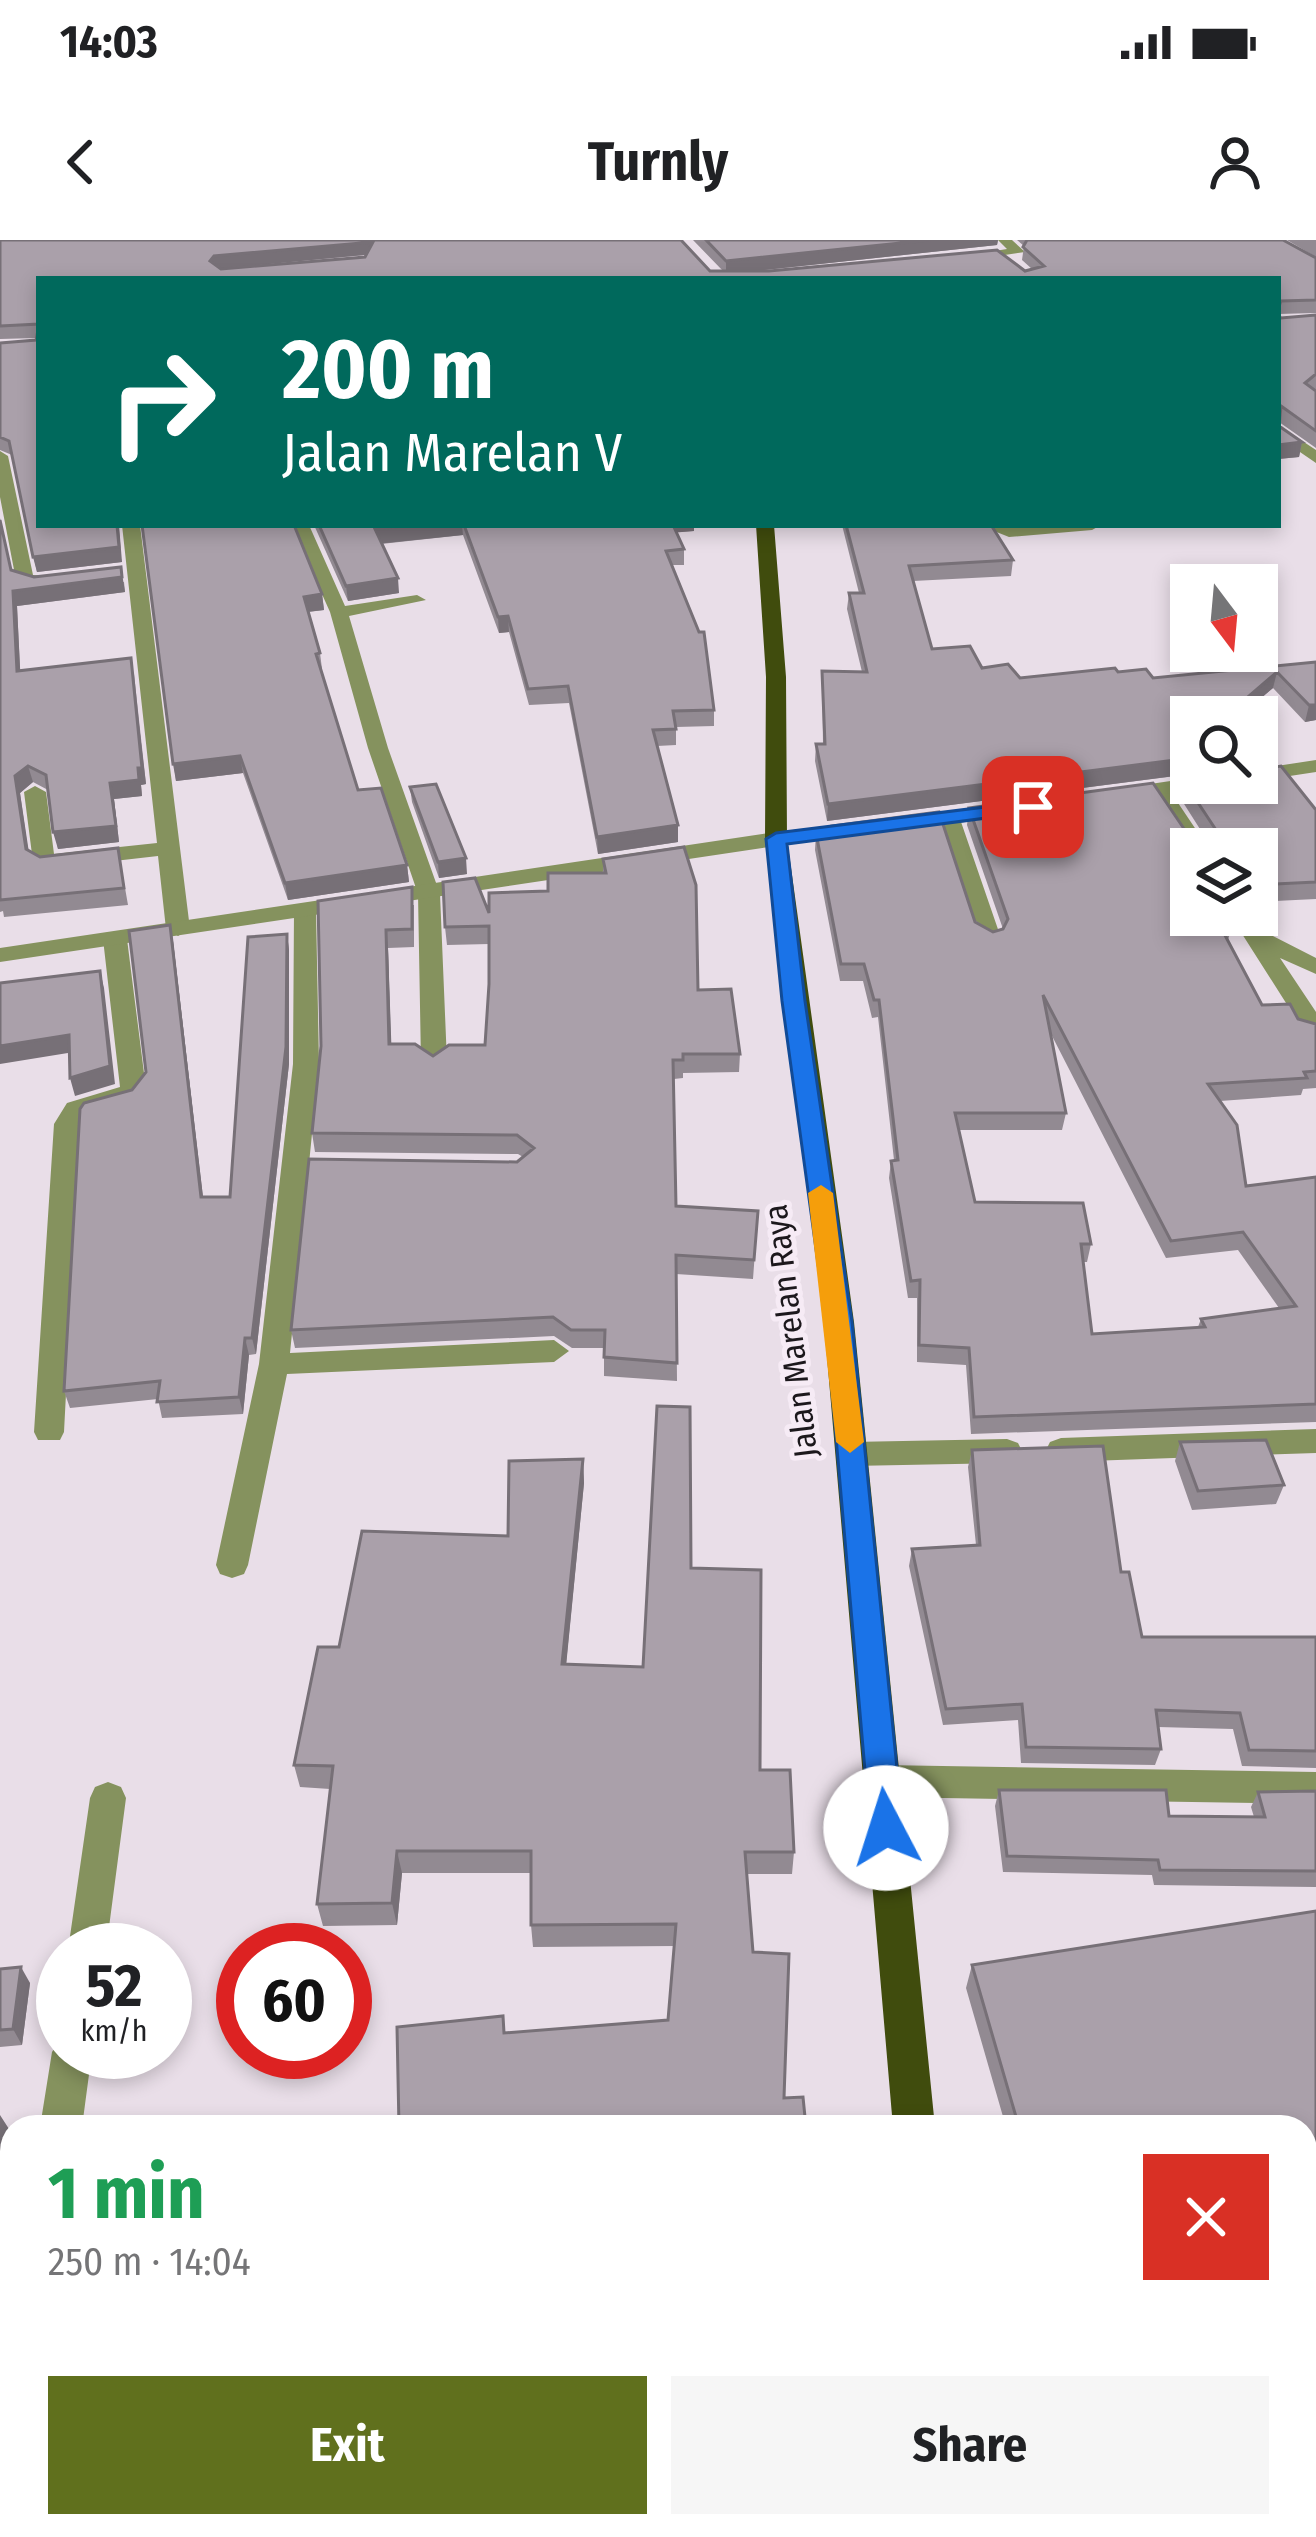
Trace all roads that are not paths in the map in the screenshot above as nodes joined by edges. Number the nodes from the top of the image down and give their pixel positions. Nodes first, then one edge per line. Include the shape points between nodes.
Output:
1 (1002, 247) edge
2 (936, 259) edge
3 (1016, 266) edge
4 (1281, 432) edge
5 (0, 456) edge
6 (1315, 457) edge
7 (1281, 461) edge
8 (12, 504) edge
9 (131, 528) edge
10 (301, 528) edge
11 (765, 528) edge
12 (997, 528) edge
13 (1056, 528) edge
14 (78, 578) edge
15 (417, 600) dead end
16 (339, 612) junction
17 (1316, 766) edge
18 (1278, 772) edge
19 (1170, 787) edge
20 (1159, 789) junction
21 (35, 792) edge
22 (1089, 799) edge
23 (1019, 809) edge
24 (949, 819) junction
25 (1184, 828) edge
26 (776, 839) junction
27 (168, 848) junction
28 (429, 894) junction
29 (305, 911) junction
30 (178, 929) junction
31 (1255, 936) edge
32 (1266, 936) edge
33 (989, 938) edge
34 (115, 939) junction
35 (0, 955) edge
36 (1316, 967) edge
37 (1316, 1030) edge
38 (434, 1062) edge
39 (554, 1351) dead end
40 (274, 1364) junction
41 (49, 1432) dead end
42 (1316, 1441) edge
43 (851, 1454) junction
44 (232, 1565) dead end
45 (882, 1781) junction
46 (1316, 1788) edge
47 (109, 1798) dead end
48 (90, 1923) edge
49 (68, 2079) edge
50 (63, 2115) edge
51 (913, 2115) edge

1 - 2 street
1 - 3 street
4 - 6 street
5 - 8 street
6 - 7 street
8 - 14 street via 25,580
9 - 27 street via 129,572
10 - 16 street
11 - 26 main road, Jalan Marelan Raya
12 - 13 street
15 - 16 street
16 - 28 street
17 - 18 street
19 - 20 street
20 - 22 street
20 - 25 street
21 - 27 street via 44,862
23 - 24 street
24 - 26 street
24 - 33 street
26 - 28 street
26 - 43 main road, Jalan Marelan Raya
27 - 30 street
28 - 29 street
28 - 38 street
29 - 30 street
29 - 40 street via 307,1164
30 - 34 street
31 - 37 street
32 - 36 street
34 - 35 street
34 - 41 street via 133,1089 76,1109 67,1124
39 - 40 street
40 - 44 street
42 - 43 street
43 - 45 main road, Jalan Marelan Raya
45 - 46 street
45 - 51 main road, Jalan Marelan Raya
47 - 48 street
49 - 50 street

